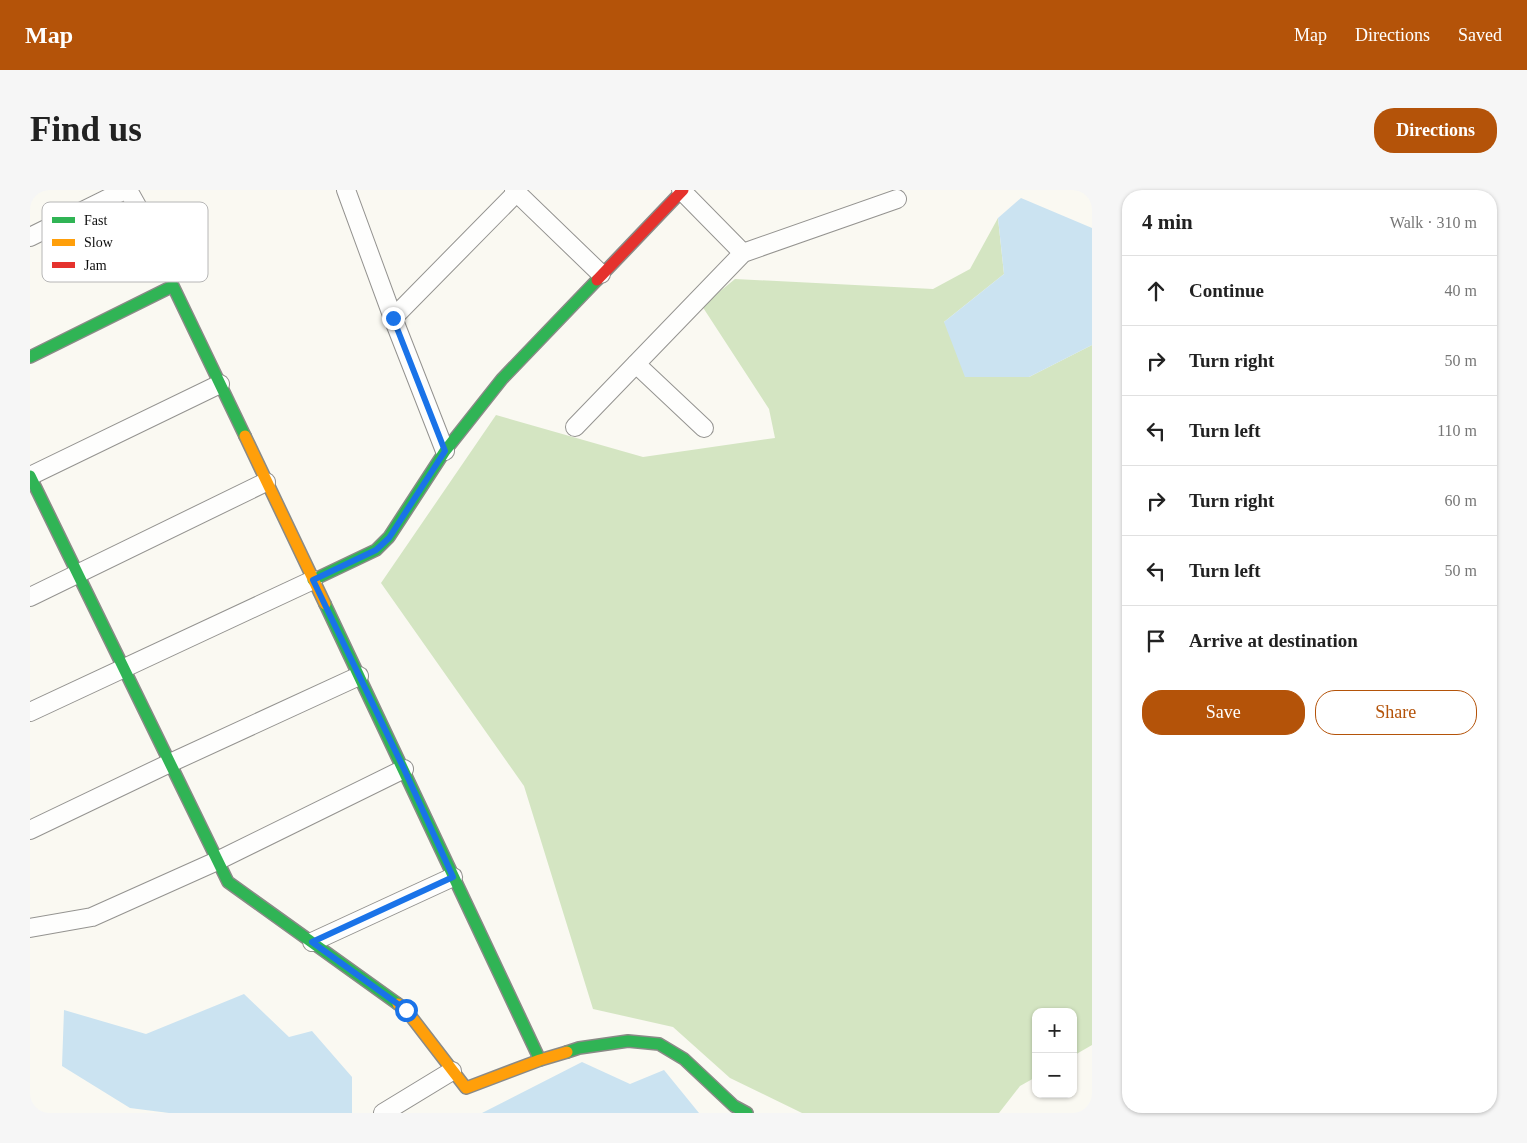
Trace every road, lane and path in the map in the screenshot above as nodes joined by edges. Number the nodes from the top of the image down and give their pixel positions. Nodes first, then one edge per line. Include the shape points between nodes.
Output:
1 (127, 190) edge
2 (346, 190) edge
3 (682, 190) edge
4 (515, 191) edge
5 (897, 199) dead end
6 (102, 202) edge
7 (134, 202) edge
8 (42, 231) edge
9 (30, 237) edge
10 (743, 253) junction
11 (601, 274) junction
12 (393, 318) junction
13 (30, 357) edge
14 (636, 364) junction
15 (220, 384) junction
16 (575, 427) dead end
17 (704, 428) dead end
18 (445, 451) junction
19 (30, 476) edge
20 (266, 482) junction
21 (78, 574) junction
22 (313, 580) junction
23 (30, 597) edge
24 (124, 668) junction
25 (359, 676) junction
26 (30, 712) edge
27 (170, 763) junction
28 (404, 769) junction
29 (30, 830) edge
30 (217, 861) junction
31 (453, 877) junction
32 (30, 928) edge
33 (312, 942) junction
34 (540, 1060) junction
35 (452, 1071) junction
36 (383, 1113) edge
37 (747, 1113) edge

1 - 6 street
1 - 7 street
2 - 12 street
3 - 10 street
3 - 11 street
4 - 11 street
4 - 12 street
5 - 10 street
8 - 9 street
10 - 14 street
11 - 18 street via 502,378
12 - 18 street
13 - 15 street via 173,286
14 - 16 street
14 - 17 street
15 - 19 street
15 - 20 street
18 - 22 street via 389,538 376,550
19 - 21 street
20 - 21 street
20 - 22 street
21 - 23 street
21 - 24 street
22 - 24 street
22 - 25 street
24 - 26 street
24 - 27 street
25 - 27 street
25 - 28 street
27 - 29 street
27 - 30 street
28 - 30 street
28 - 31 street
30 - 32 street via 92,917
30 - 33 street via 228,882
31 - 33 street
31 - 34 street
33 - 35 street via 406,1010
34 - 35 street via 466,1088
34 - 37 street via 579,1048 628,1041 659,1044 684,1059 734,1106
35 - 36 street

